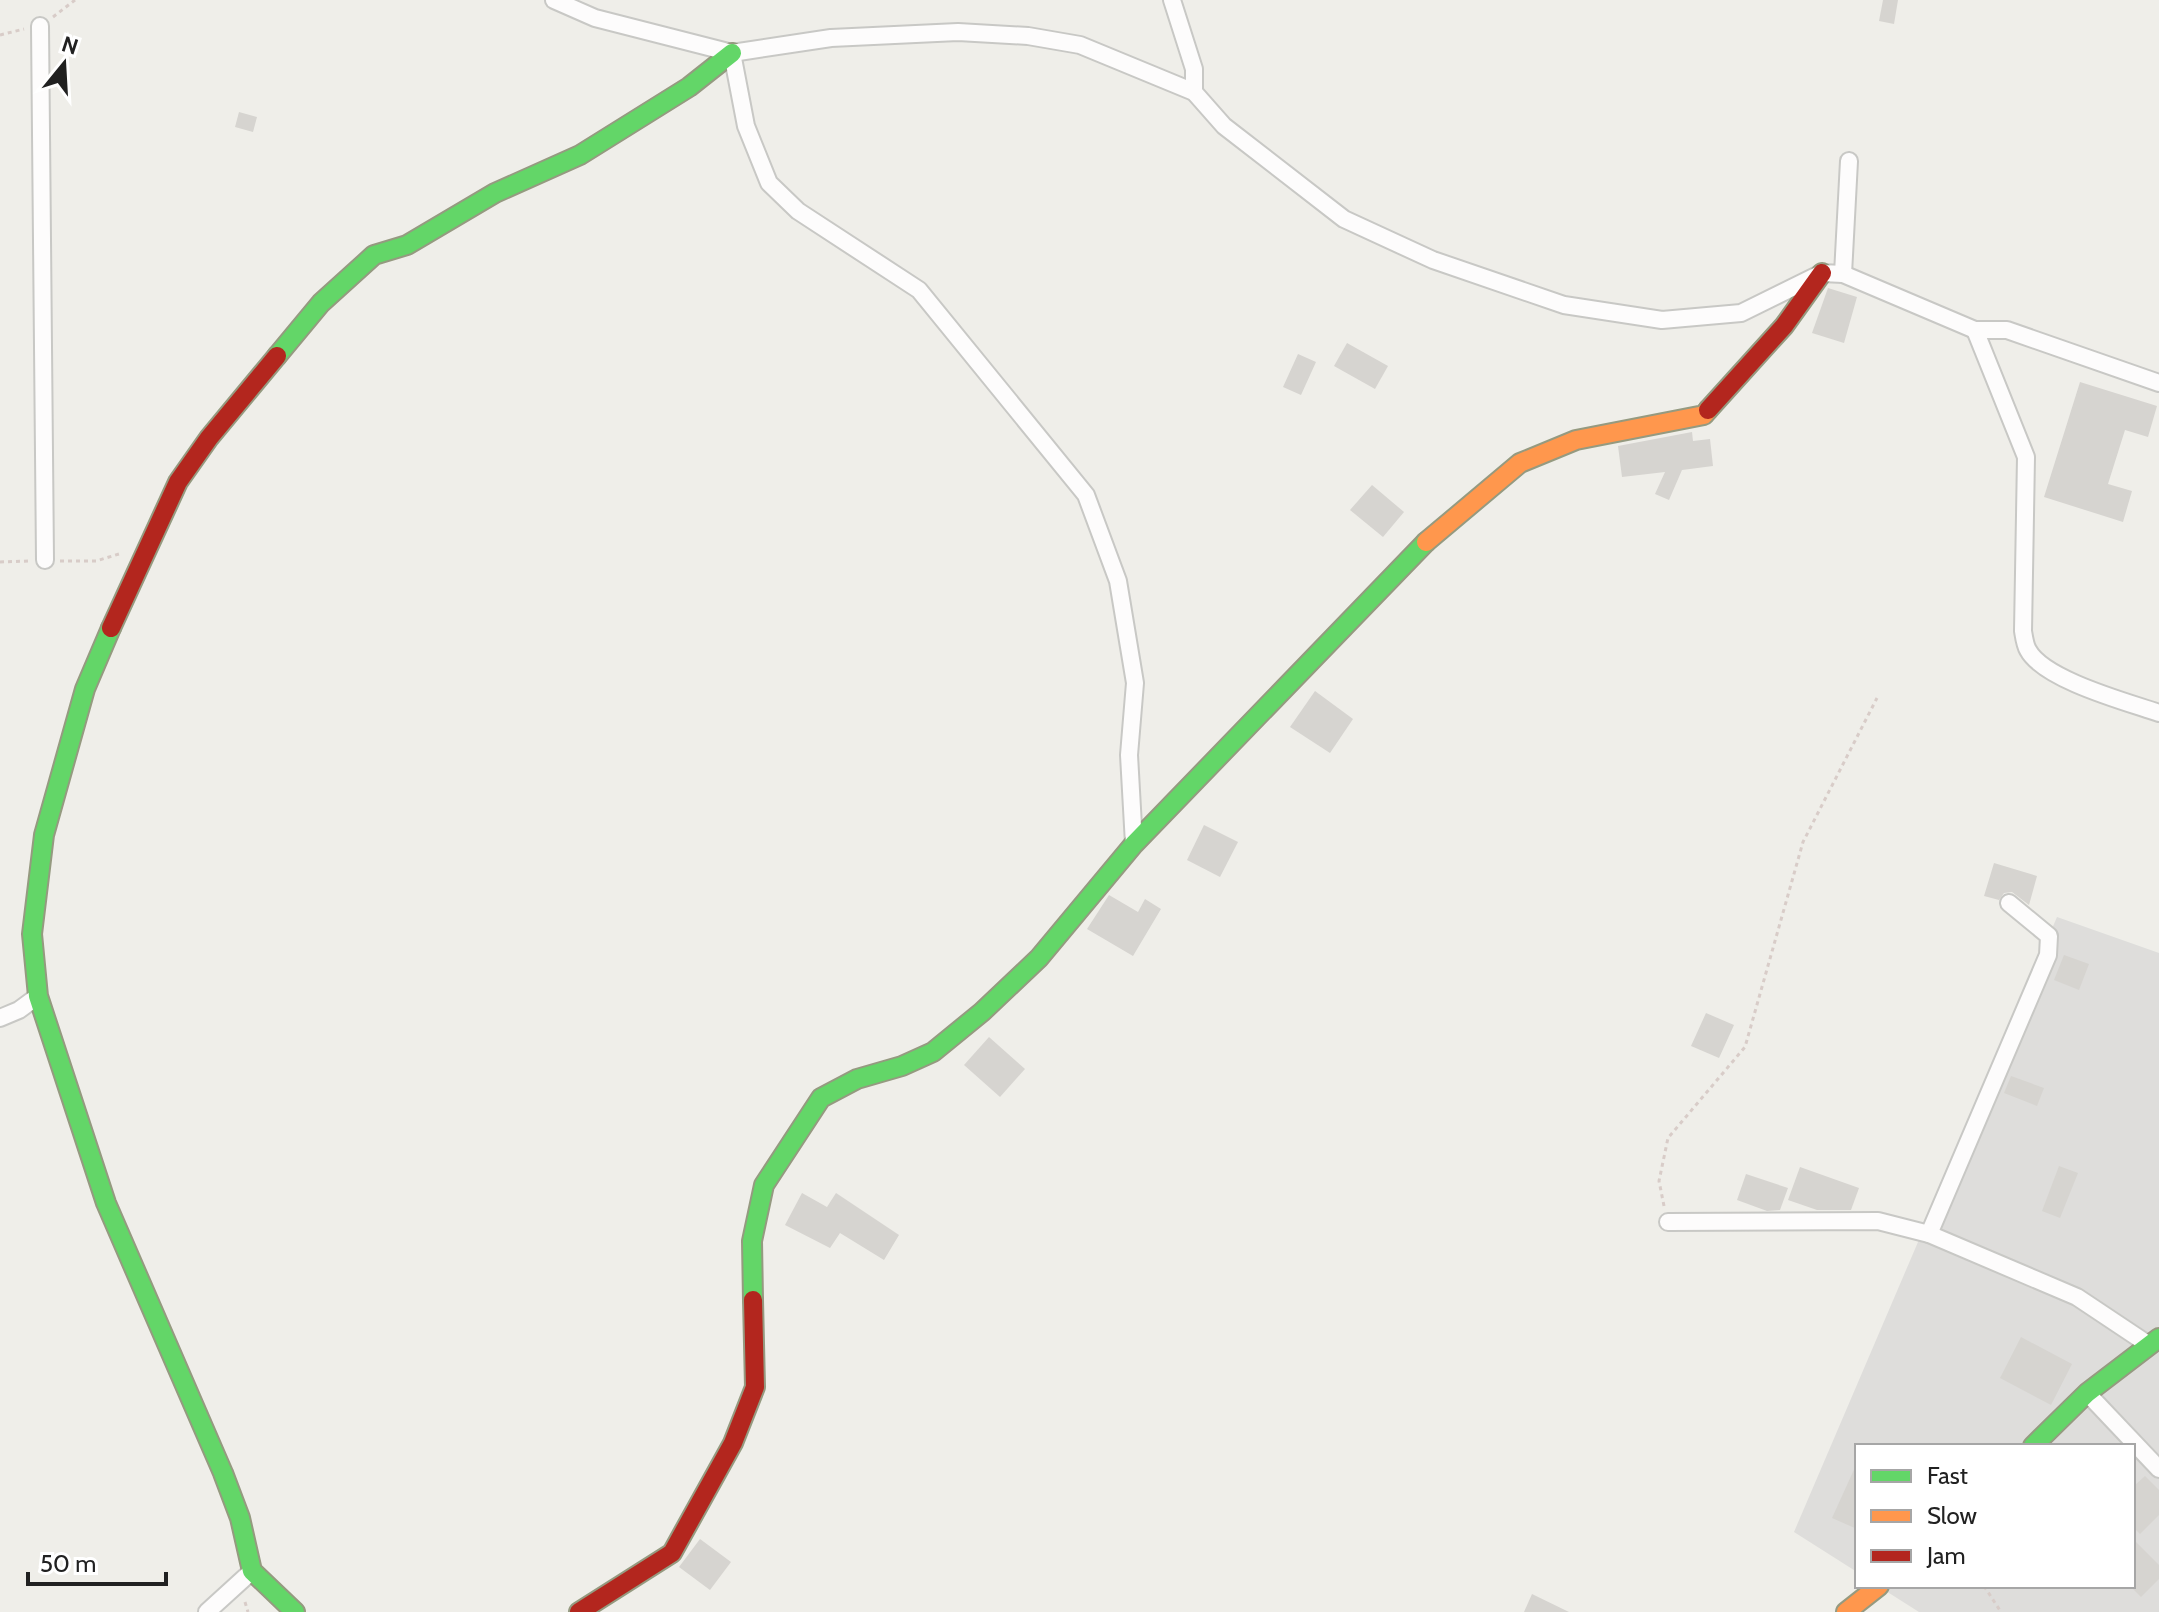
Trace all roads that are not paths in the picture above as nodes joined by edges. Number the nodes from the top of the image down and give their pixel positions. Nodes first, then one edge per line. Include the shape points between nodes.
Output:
1 (554, 0) edge
2 (1172, 0) edge
3 (40, 26) dead end
4 (732, 53) junction
5 (1194, 92) junction
6 (1849, 161) dead end
7 (1822, 273) junction
8 (1843, 274) junction
9 (1975, 330) junction
10 (2159, 383) edge
11 (45, 560) road end
12 (2159, 713) edge
13 (1134, 844) junction
14 (2009, 903) dead end
15 (38, 996) junction
16 (0, 1018) edge
17 (1668, 1222) road end
18 (1929, 1234) junction
19 (2154, 1341) edge
20 (2087, 1393) junction
21 (2035, 1444) edge
22 (2159, 1469) edge
23 (252, 1571) junction
24 (1876, 1588) edge
25 (207, 1612) edge
26 (295, 1612) edge
27 (579, 1612) edge
28 (1846, 1612) edge

1 - 4 street via 595,18
2 - 5 street via 1194,69
3 - 11 street
4 - 5 street via 831,38 958,32 1028,36 1080,45
4 - 13 street via 746,126 769,183 798,211 919,290 1086,495 1118,581 1135,683 1129,755
4 - 15 street via 689,87 580,155 495,193 407,245 374,255 321,303 209,438 178,482 147,543 85,689 44,835 32,934
5 - 7 street via 1224,126 1344,219 1433,260 1564,305 1662,320 1741,313
6 - 8 street
7 - 8 street
7 - 13 street via 1784,326 1704,415 1576,440 1520,463 1460,511 1416,550
8 - 9 street
9 - 10 street via 2007,330
9 - 12 street via 2026,457 2027,649 2039,663 2079,684
13 - 27 street via 1039,958 982,1012 933,1052 821,1098 800,1127 764,1185 752,1241 755,1387 733,1443 672,1553
14 - 18 street via 2049,936 2048,955
15 - 16 street
15 - 23 street via 106,1203 223,1473
17 - 18 street via 1878,1221
18 - 19 street via 2077,1297
19 - 20 street
20 - 21 street
20 - 22 street
23 - 25 street
23 - 26 street
24 - 28 street

